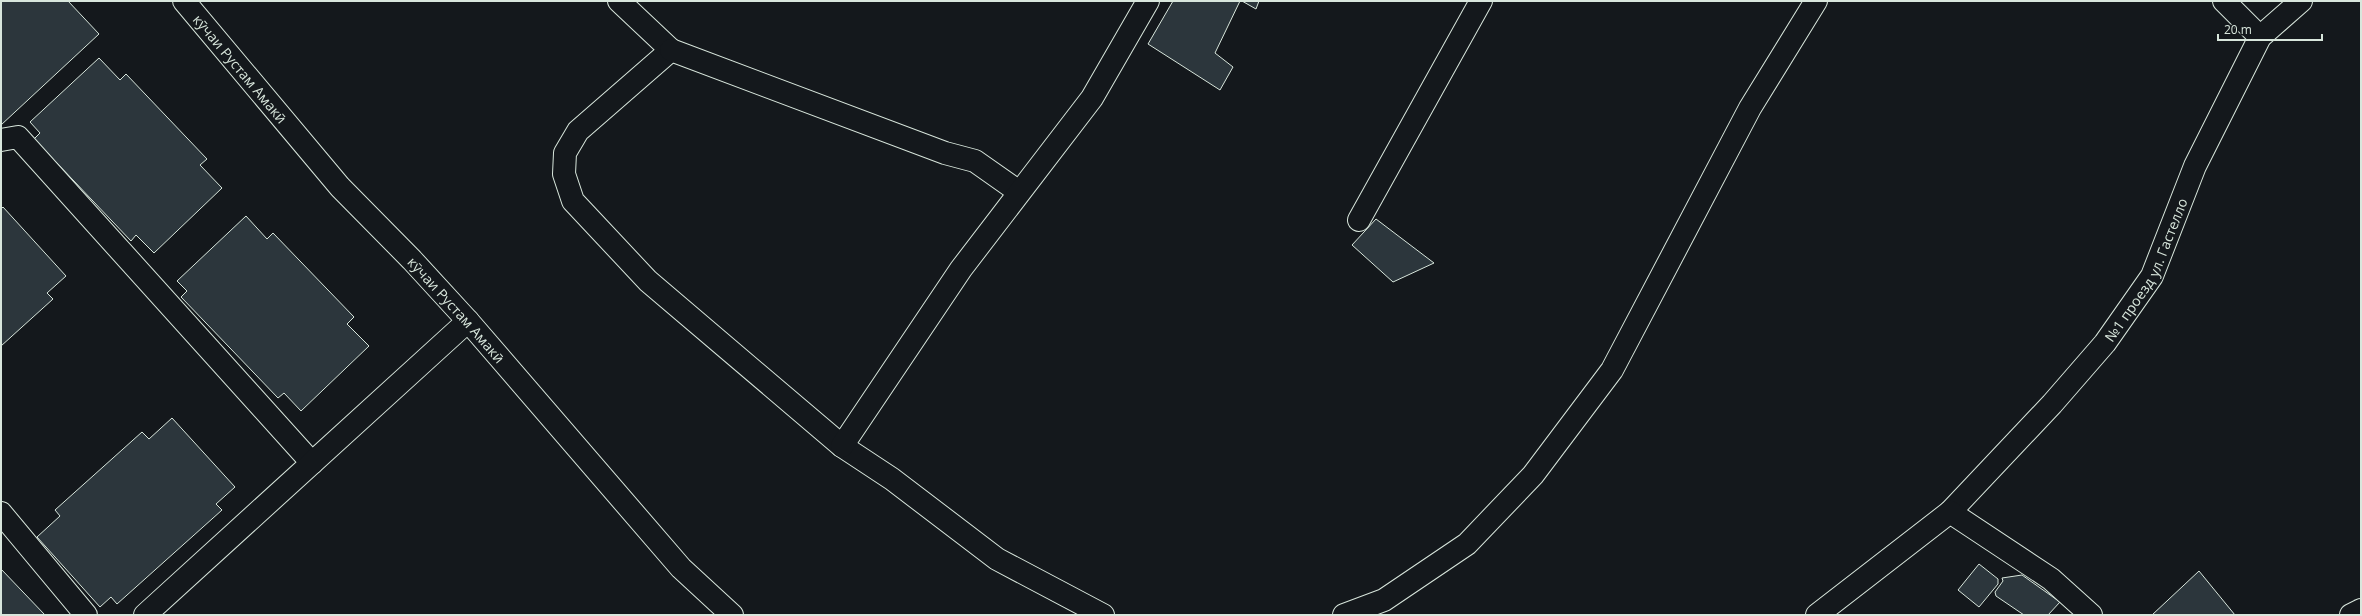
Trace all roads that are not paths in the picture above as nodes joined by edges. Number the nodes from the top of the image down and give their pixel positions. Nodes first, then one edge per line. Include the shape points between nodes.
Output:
1 (184, 1) edge
2 (619, 1) edge
3 (1148, 1) edge
4 (1481, 1) edge
5 (1816, 1) edge
6 (2224, 1) edge
7 (2301, 1) edge
8 (2260, 37) junction
9 (671, 50) junction
10 (1, 140) edge
11 (1019, 192) junction
12 (1359, 220) dead end
13 (468, 321) junction
14 (842, 446) junction
15 (312, 463) junction
16 (1950, 512) junction
17 (1, 513) edge
18 (2361, 610) edge
19 (86, 615) edge
20 (145, 615) edge
21 (732, 615) edge
22 (1103, 615) edge
23 (1344, 615) edge
24 (1817, 615) edge
25 (2091, 615) edge
26 (2351, 615) edge

1 - 13 street, кӯчаи Рустам Амакӣ via 340,187
2 - 9 street
3 - 11 street via 1092,98
4 - 12 street
5 - 23 street via 1750,108 1612,370 1533,475 1467,544 1384,600
6 - 8 street
7 - 8 street, №1 проезд ул. Гастелло
8 - 16 street, №1 проезд ул. Гастелло via 2195,166 2152,276 2099,349 2052,404
9 - 11 street via 945,153 975,161
9 - 14 street via 578,131 565,153 564,174 573,200 648,281
10 - 15 street via 18,137
11 - 14 street via 961,269
13 - 15 street
13 - 21 street, кӯчаи Рустам Амакӣ via 681,568
14 - 22 street via 892,479 997,559
15 - 20 street
16 - 24 street, №1 проезд ул. Гастелло
16 - 25 street via 2051,579
17 - 19 street
18 - 26 street

